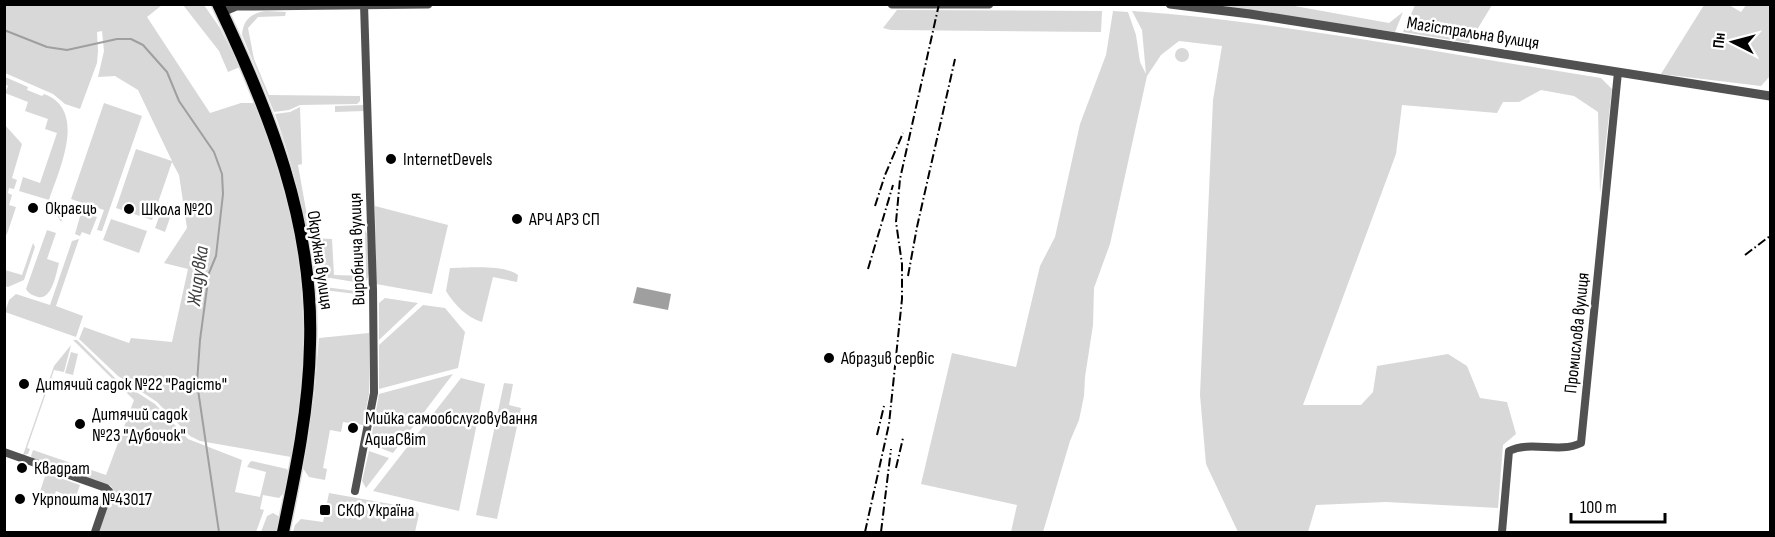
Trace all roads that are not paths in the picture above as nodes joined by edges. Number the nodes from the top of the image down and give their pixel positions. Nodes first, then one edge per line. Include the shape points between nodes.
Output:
1 (428, 4) edge
2 (892, 4) edge
3 (989, 4) edge
4 (1170, 4) edge
5 (364, 5) edge
6 (220, 8) edge
7 (1618, 72) junction
8 (1770, 96) edge
9 (4, 452) edge
10 (355, 491) dead end
11 (95, 532) edge
12 (283, 532) edge
13 (1502, 532) edge

1 - 5 street
2 - 3 street
4 - 7 street, Магістральна вулиця
5 - 6 street
5 - 10 street, Виробнича вулиця via 374,393
6 - 12 main road, Окружна вулиця via 246,63 284,165 307,279 307,401
7 - 8 street, Магістральна вулиця
7 - 13 street, Промислова вулиця via 1581,443 1569,448 1520,446 1509,451
9 - 11 street via 106,488 109,491

